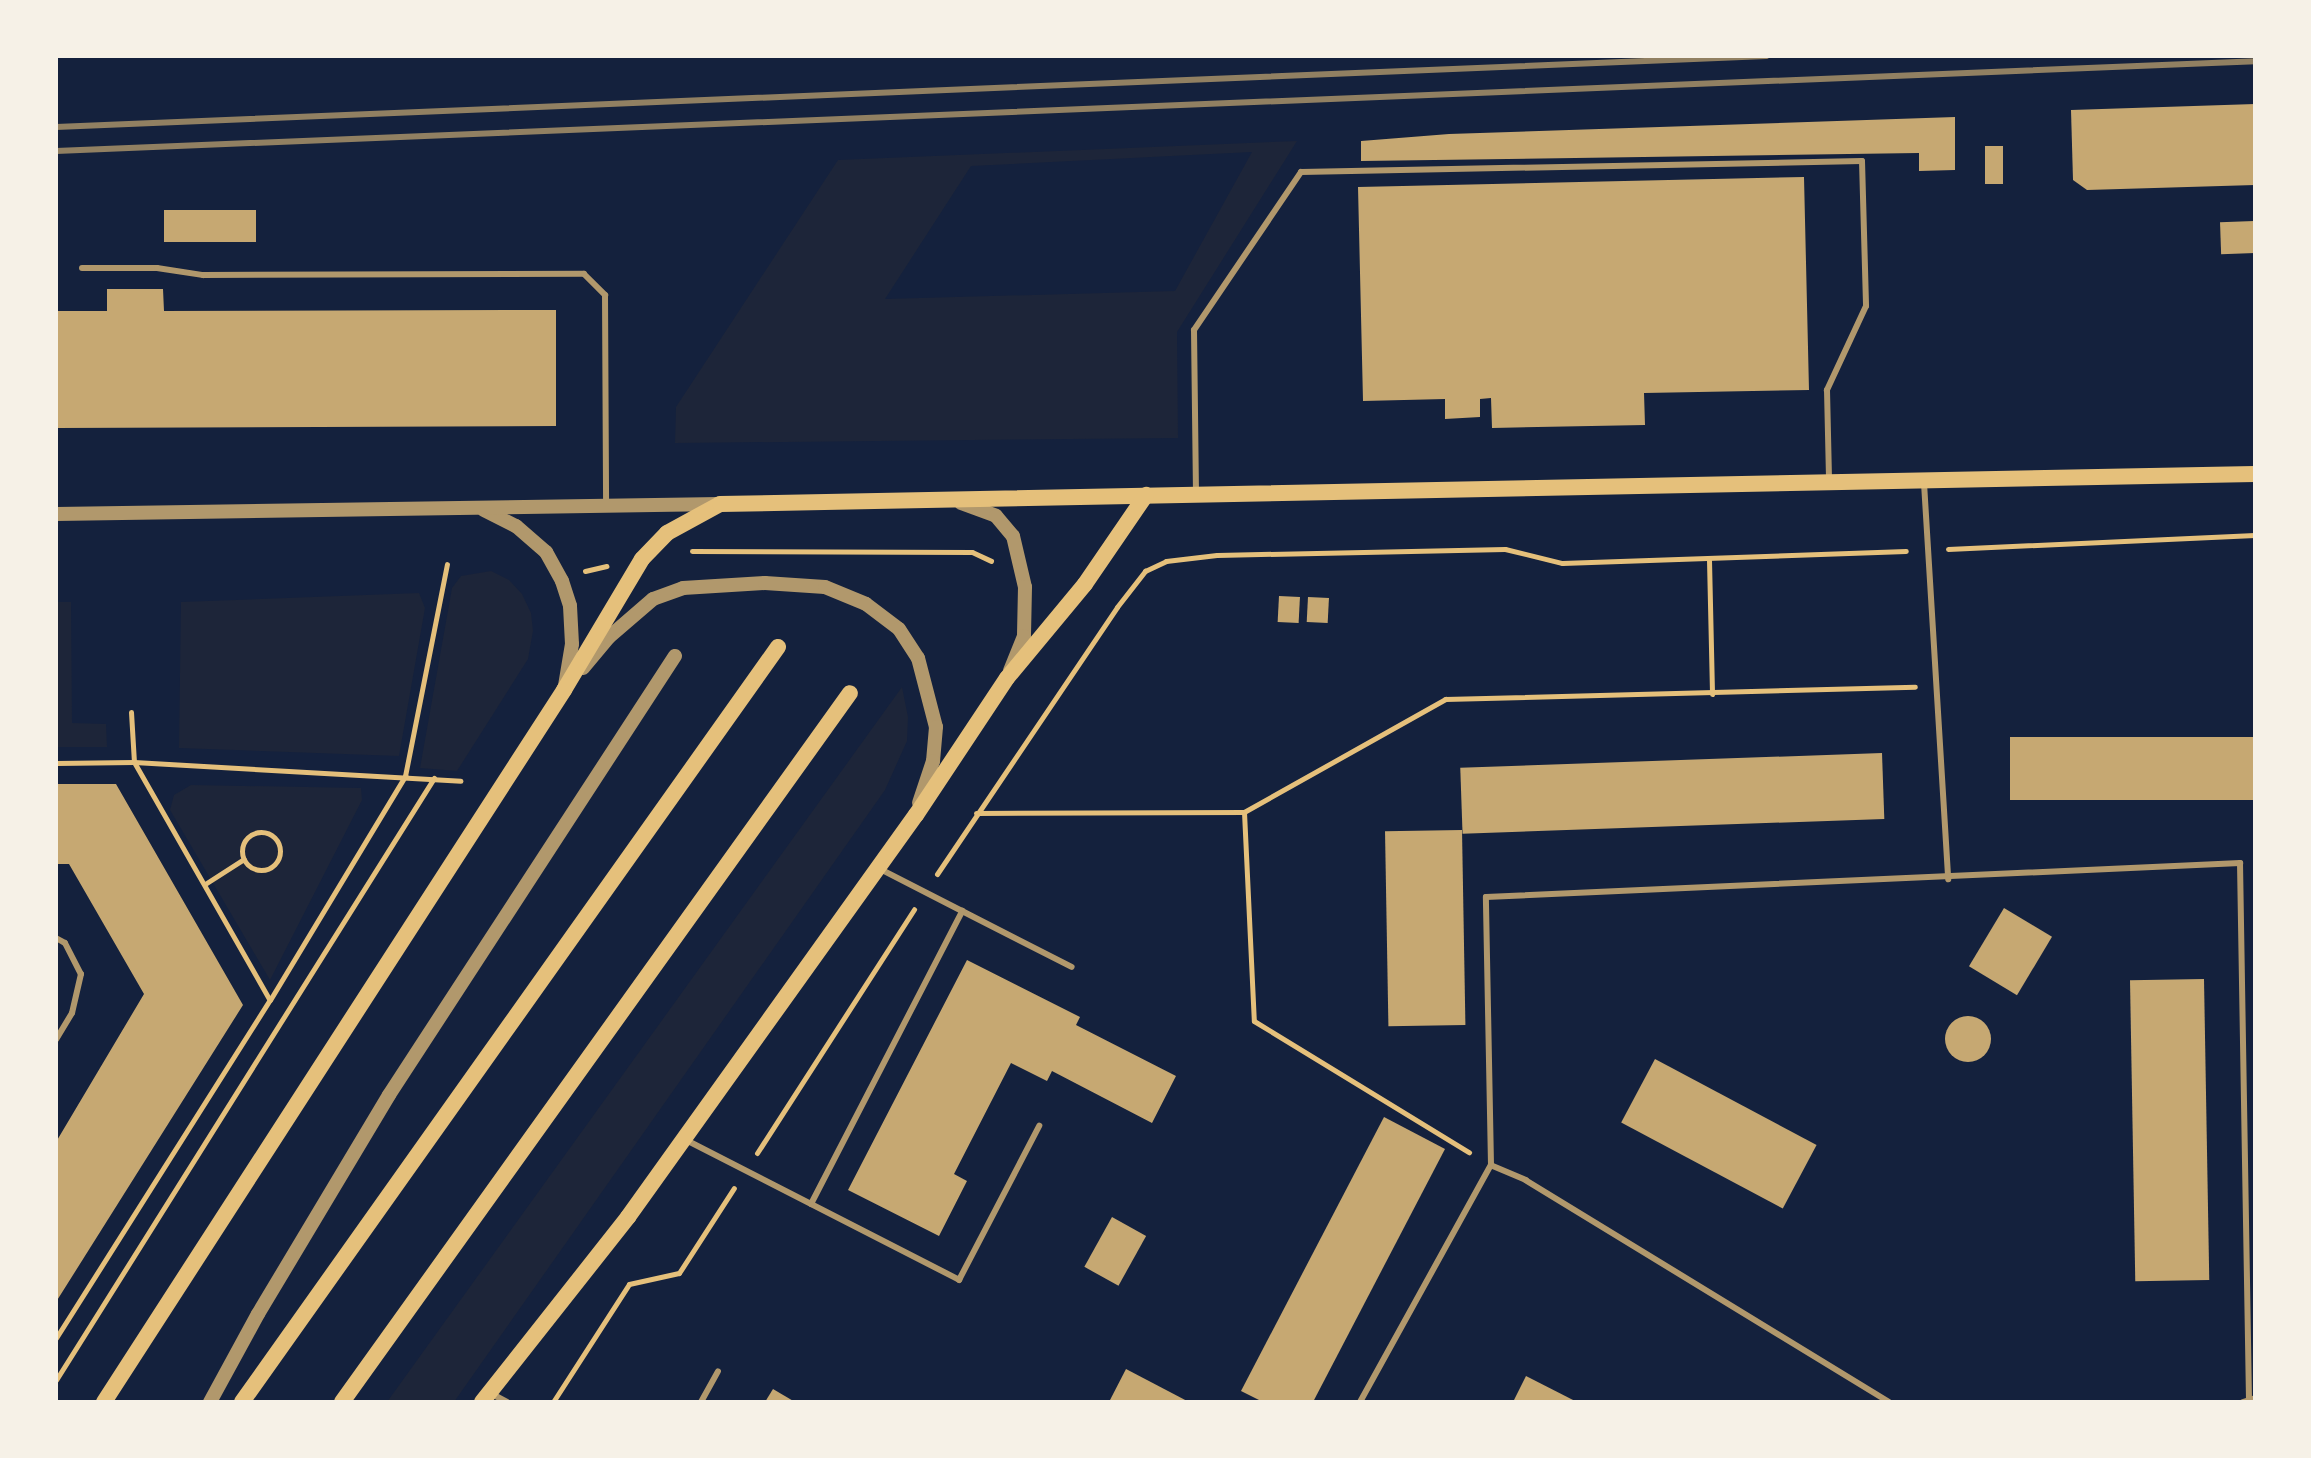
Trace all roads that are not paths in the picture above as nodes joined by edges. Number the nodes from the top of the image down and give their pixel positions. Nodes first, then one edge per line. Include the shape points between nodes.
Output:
1 (82, 268) dead end
2 (2255, 474) edge
3 (1924, 480) junction
4 (1829, 482) junction
5 (1196, 494) junction
6 (1146, 495) junction
7 (936, 498) junction
8 (720, 504) junction
9 (606, 506) junction
10 (480, 508) junction
11 (56, 514) edge
12 (778, 647) dead end
13 (675, 656) dead end
14 (1007, 678) junction
15 (564, 690) junction
16 (850, 693) dead end
17 (916, 815) junction
18 (877, 868) junction
19 (1948, 879) junction
20 (962, 911) junction
21 (56, 938) edge
22 (1072, 967) dead end
23 (56, 1040) edge
24 (1039, 1126) dead end
25 (683, 1138) junction
26 (1491, 1165) junction
27 (811, 1204) junction
28 (718, 1371) dead end
29 (486, 1397) edge
30 (2249, 1399) edge
31 (104, 1402) edge
32 (210, 1402) edge
33 (242, 1402) edge
34 (342, 1402) edge
35 (507, 1402) edge
36 (701, 1402) edge
37 (1360, 1402) edge
38 (1889, 1402) edge

1 - 9 lane via 157,268 203,275 584,274 605,295
2 - 3 main road
3 - 4 main road
3 - 19 lane
4 - 5 main road
4 - 5 lane via 1827,390 1866,306 1862,161 1301,172 1194,330
5 - 6 main road
6 - 7 main road
6 - 14 main road via 1085,584
7 - 8 main road
7 - 14 street via 996,516 1013,536 1025,587 1024,636
8 - 9 street
8 - 15 main road via 667,533 642,559
9 - 10 street
10 - 11 street
10 - 15 street via 516,526 546,552 562,581 572,644
12 - 33 main road
13 - 32 street via 389,1095
14 - 17 main road
15 - 17 street via 609,637 653,599 702,585 825,587 866,604 899,629 918,658 936,727 933,761
15 - 31 main road
16 - 34 main road
17 - 18 main road
18 - 20 lane
18 - 25 main road
19 - 26 lane via 1486,897
19 - 30 lane via 2240,863
20 - 22 lane
20 - 27 lane
21 - 23 lane via 65,943 81,974 72,1013
24 - 27 lane via 959,1280
25 - 27 lane
25 - 29 main road via 588,1271
26 - 37 lane
26 - 38 lane via 1526,1180
28 - 36 lane
29 - 35 lane

